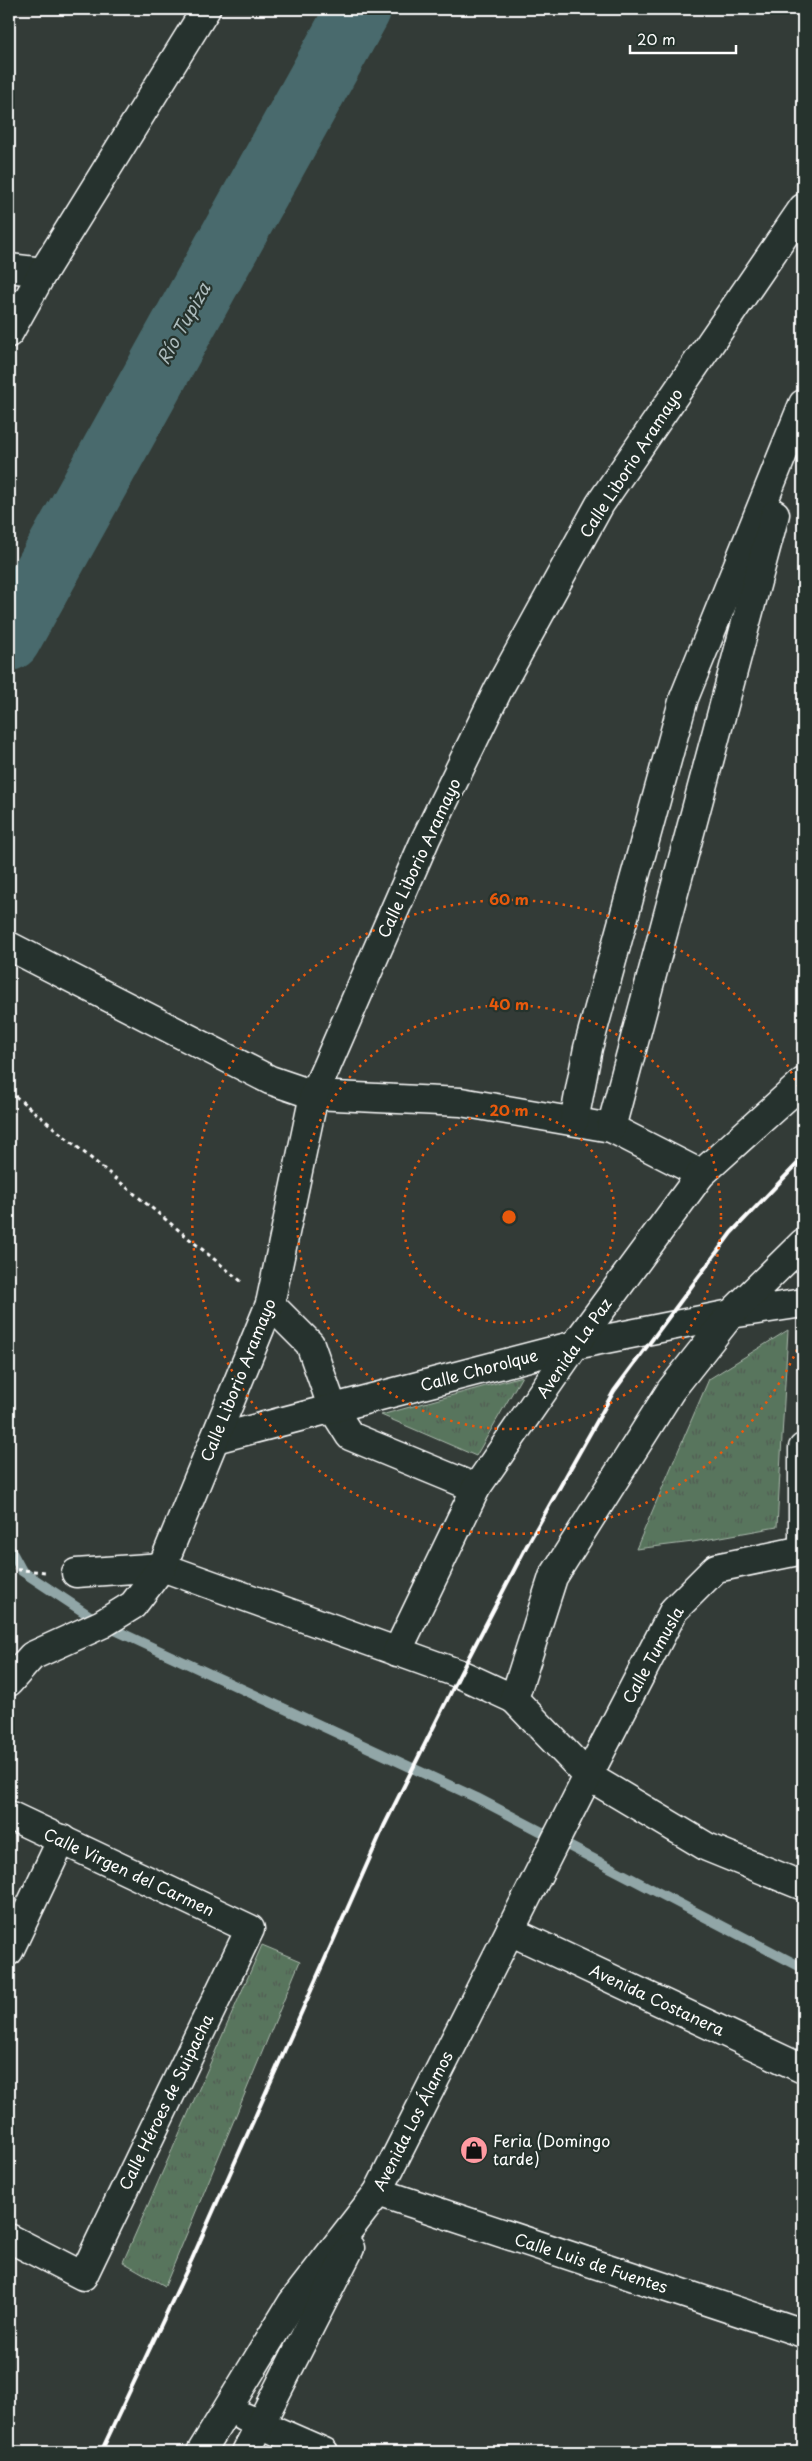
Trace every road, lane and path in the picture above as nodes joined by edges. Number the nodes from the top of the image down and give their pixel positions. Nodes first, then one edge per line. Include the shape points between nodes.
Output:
1 (206, 9) edge
2 (803, 208) edge
3 (9, 268) edge
4 (43, 272) junction
5 (9, 333) edge
6 (803, 404) edge
7 (9, 946) edge
8 (803, 1082) edge
9 (9, 1091) edge
10 (314, 1094) junction
11 (574, 1122) junction
12 (611, 1128) junction
13 (701, 1174) junction
14 (803, 1244) edge
15 (803, 1303) edge
16 (270, 1304) junction
17 (731, 1314) junction
18 (575, 1344) junction
19 (332, 1409) junction
20 (215, 1440) junction
21 (803, 1448) edge
22 (476, 1488) junction
23 (803, 1550) edge
24 (162, 1567) junction
25 (76, 1573) dead end
26 (397, 1652) junction
27 (9, 1682) edge
28 (514, 1699) junction
29 (588, 1776) junction
30 (9, 1815) edge
31 (62, 1839) junction
32 (803, 1886) edge
33 (250, 1929) joint
34 (510, 1930) junction
35 (9, 1951) edge
36 (803, 2069) edge
37 (378, 2192) junction
38 (9, 2238) edge
39 (803, 2333) edge
40 (227, 2409) junction
41 (261, 2424) junction
42 (201, 2452) edge
43 (246, 2452) edge
44 (324, 2452) edge

1 - 4 street
2 - 10 street, Calle Liborio Aramayo via 600,504 498,690 426,838
3 - 4 street
4 - 5 street
6 - 11 street via 684,698 588,1048
6 - 12 street
7 - 10 street via 270,1080
8 - 13 street, Avenida La Paz
9 - 16 path
10 - 11 street via 461,1102
10 - 16 street, Calle Liborio Aramayo
11 - 12 street
12 - 13 street
13 - 18 street, Avenida La Paz
14 - 17 street
15 - 17 street, Calle Chorolque
16 - 19 street via 310,1344
16 - 20 street, Calle Liborio Aramayo
17 - 18 street, Calle Chorolque
17 - 28 street via 670,1390 553,1577
18 - 19 street, Calle Chorolque
18 - 22 street, Avenida La Paz
19 - 20 street, Calle Chorolque
19 - 22 street via 350,1436
20 - 24 street, Calle Liborio Aramayo
21 - 23 street
22 - 26 street, Avenida La Paz
23 - 29 street, Calle Tumusla via 716,1568 674,1610
24 - 25 street
24 - 26 street
24 - 27 street, Calle Liborio Aramayo via 133,1605 102,1624 32,1656
26 - 28 street via 460,1674
28 - 29 street
29 - 32 street via 707,1847
29 - 34 street, Avenida Los Álamos
30 - 31 street, Calle Virgen del Carmen
31 - 33 street, Calle Virgen del Carmen
31 - 35 street
33 - 38 street, Calle Héroes de Suipacha via 83,2276
34 - 36 street, Avenida Costanera
34 - 37 street, Avenida Los Álamos
37 - 39 street, Calle Luis de Fuentes
37 - 40 street, Avenida Los Álamos via 292,2303
37 - 41 street
40 - 41 street
40 - 42 street, Avenida Los Álamos
41 - 43 street
41 - 44 street

